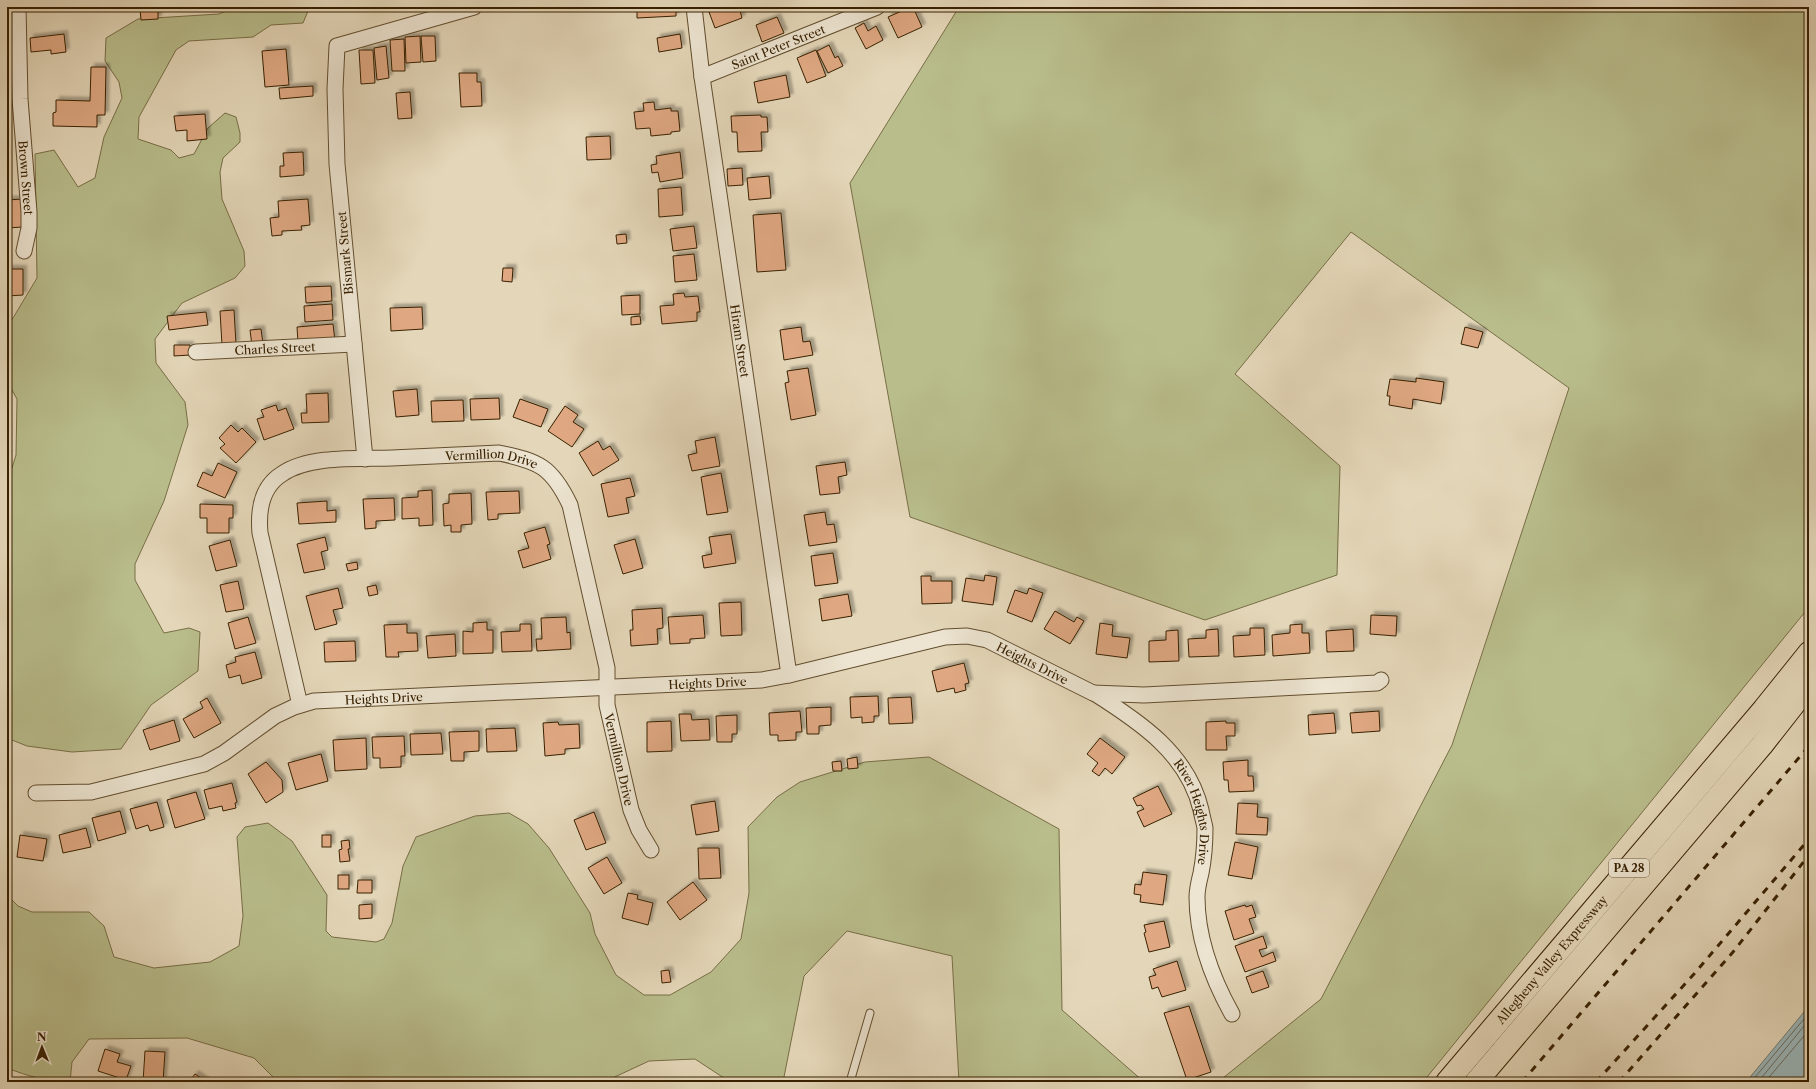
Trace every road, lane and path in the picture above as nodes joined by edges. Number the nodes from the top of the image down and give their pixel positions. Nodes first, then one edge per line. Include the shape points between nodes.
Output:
1 (18, 7) edge
2 (474, 7) edge
3 (694, 7) edge
4 (877, 7) edge
5 (702, 77) junction
6 (24, 251) dead end
7 (354, 344) junction
8 (196, 352) dead end
9 (364, 459) junction
10 (1809, 653) edge
11 (789, 675) junction
12 (1381, 680) dead end
13 (1809, 685) edge
14 (607, 686) junction
15 (1093, 693) junction
16 (300, 705) junction
17 (36, 793) dead end
18 (651, 850) dead end
19 (870, 1013) dead end
20 (1232, 1014) dead end
21 (850, 1082) edge
22 (1447, 1082) edge
23 (1476, 1082) edge

1 - 6 street, Brown Street via 20,99 29,212 29,228
2 - 7 street, Bismark Street via 337,46 337,164
3 - 5 street, Hiram Street
4 - 5 street, Saint Peter Street
5 - 11 street, Hiram Street
7 - 8 street, Charles Street
7 - 9 street, Bismark Street
9 - 14 street, Vermillion Drive via 499,453 539,465 552,475 561,486 574,520 607,668
9 - 16 street, Vermillion Drive via 296,466 281,474 269,486 262,499 258,517 260,533
10 - 22 highway, Allegheny Valley Expressway / PA 28
11 - 14 street, Heights Drive via 762,680
11 - 15 street, Heights Drive via 945,637 967,636 987,640
12 - 15 street, Heights Drive via 1377,683 1144,695
13 - 23 highway, Allegheny Valley Expressway / PA 28 via 1762,745
14 - 16 street, Heights Drive via 314,701
14 - 18 street, Vermillion Drive via 607,705 631,810
15 - 20 street, River Heights Drive via 1127,714 1171,752 1186,772 1198,796 1205,826 1204,853 1197,895 1198,918 1206,956
16 - 17 street, Heights Drive via 275,716 224,753 204,764 92,792
19 - 21 lane

